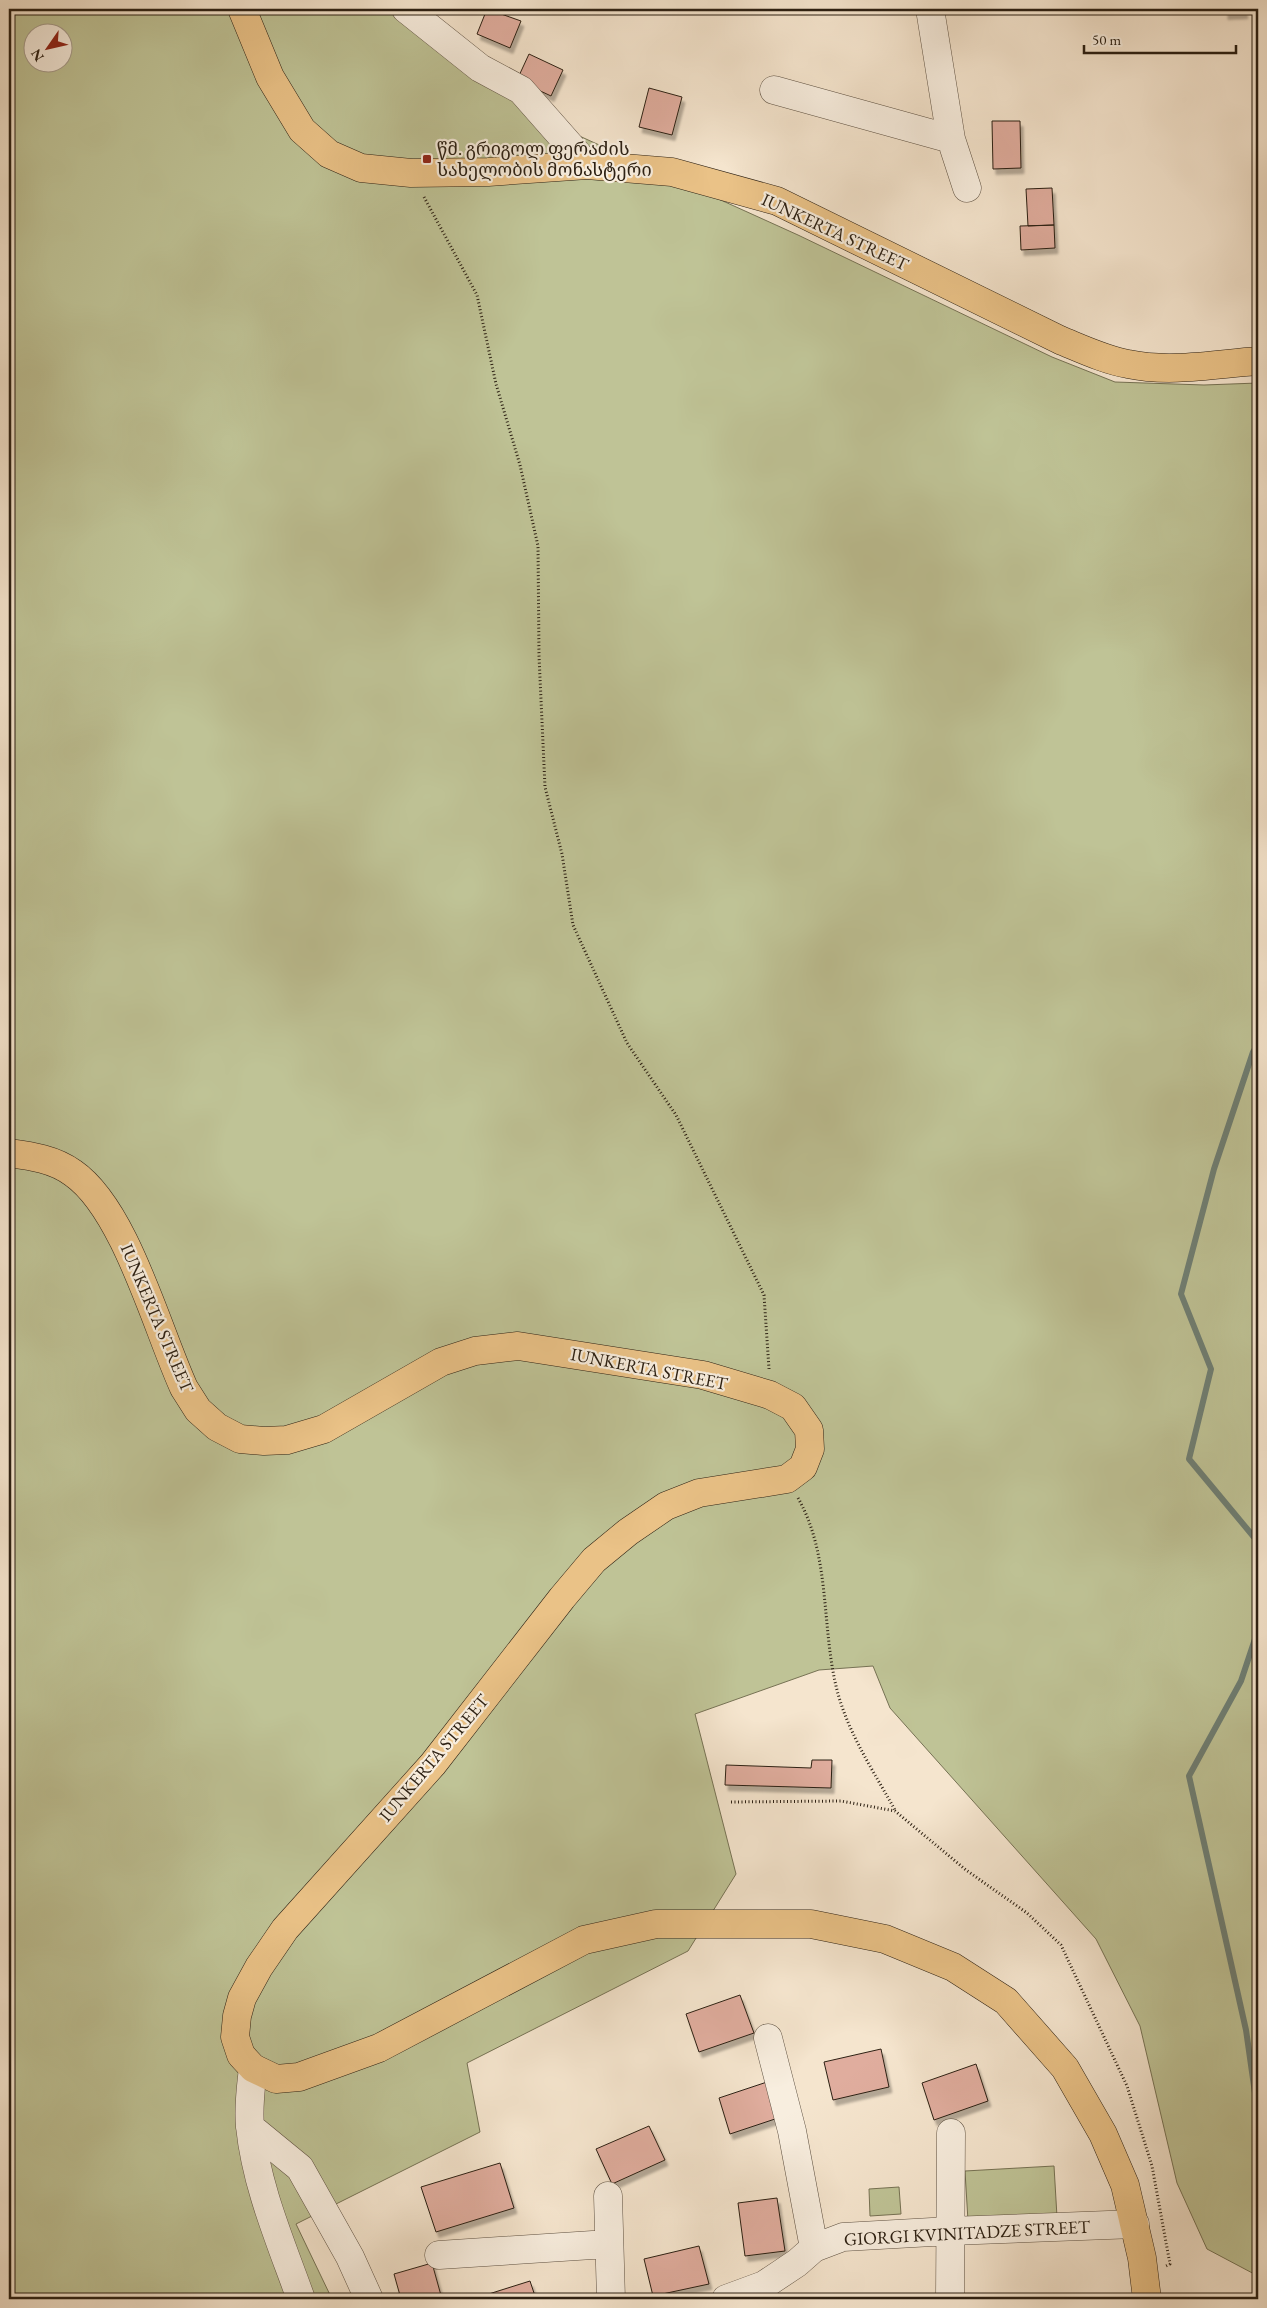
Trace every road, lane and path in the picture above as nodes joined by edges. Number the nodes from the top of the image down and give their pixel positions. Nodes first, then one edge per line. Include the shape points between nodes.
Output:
1 (242, 9) edge
2 (406, 9) edge
3 (930, 9) edge
4 (774, 90) dead end
5 (951, 139) junction
6 (587, 165) junction
7 (411, 173) junction
8 (967, 188) dead end
9 (1258, 362) edge
10 (9, 1153) edge
11 (770, 1395) junction
12 (787, 1479) junction
13 (895, 1811) dead end
14 (768, 2038) dead end
15 (253, 2068) junction
16 (250, 2126) junction
17 (951, 2133) dead end
18 (608, 2196) dead end
19 (1135, 2224) junction
20 (950, 2231) junction
21 (608, 2244) junction
22 (814, 2248) junction
23 (439, 2254) dead end
24 (301, 2299) edge
25 (369, 2299) edge
26 (611, 2299) edge
27 (726, 2299) edge
28 (950, 2299) edge
29 (1147, 2299) edge

1 - 7 main road, IUNKERTA STREET via 270,78 302,130 329,154 362,168
2 - 6 street via 480,68 521,90
3 - 5 street
4 - 5 street
5 - 8 street
6 - 7 main road, IUNKERTA STREET
6 - 9 main road, IUNKERTA STREET via 672,172 777,201 1060,340 1128,364 1166,368
7 - 11 path via 477,296 538,546 544,787 562,854 573,925 627,1043 676,1115 764,1296
10 - 11 main road, IUNKERTA STREET via 41,1158 74,1173 94,1193 120,1231 170,1357 193,1403 217,1427 240,1439 287,1440 324,1429 441,1362 475,1351 518,1346 703,1375
11 - 12 main road, IUNKERTA STREET via 793,1408 809,1430 810,1450 803,1467
12 - 13 path via 808,1517 820,1564 837,1690 848,1723
12 - 15 main road, IUNKERTA STREET via 699,1493 666,1506 594,1560 432,1764 285,1928 242,1998 237,2016 235,2037 241,2055
14 - 22 street via 792,2132
15 - 16 street
15 - 19 main road, IUNKERTA STREET via 276,2079 299,2077 379,2048 584,1940 656,1924 811,1924 885,1939 953,1967 1006,2001 1065,2068 1075,2085 1103,2134 1125,2184
16 - 24 street via 266,2204
16 - 25 street via 300,2168 350,2257
17 - 20 street
18 - 21 street
19 - 20 street, GIORGI KVINITADZE STREET
19 - 29 main road, IUNKERTA STREET
20 - 22 street, GIORGI KVINITADZE STREET via 843,2237
20 - 28 street
21 - 23 street
21 - 26 street
22 - 27 street, GIORGI KVINITADZE STREET via 764,2285

